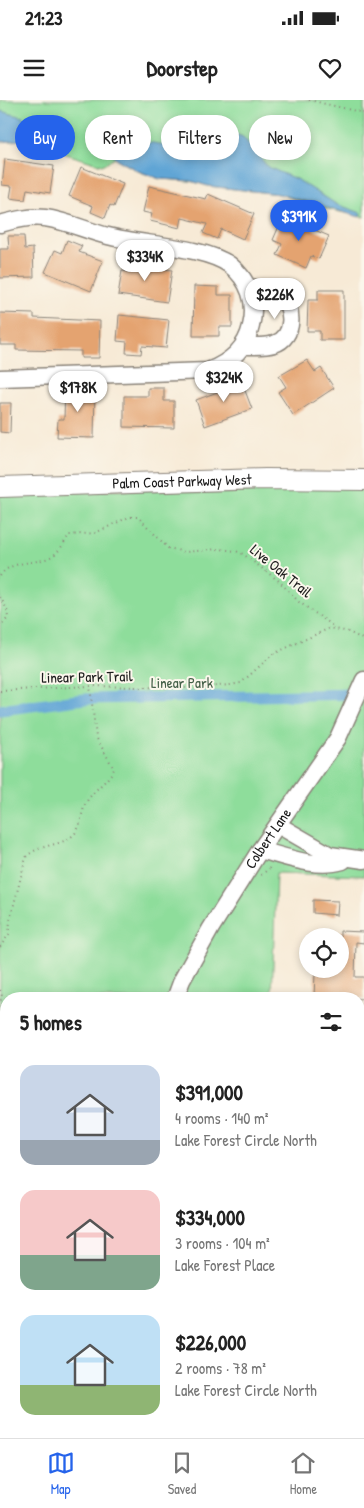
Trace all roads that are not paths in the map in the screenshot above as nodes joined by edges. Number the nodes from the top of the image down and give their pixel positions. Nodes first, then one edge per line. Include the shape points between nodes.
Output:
1 (0, 224) edge
2 (248, 288) junction
3 (243, 346) junction
4 (0, 378) edge
5 (364, 480) edge
6 (0, 487) edge
7 (364, 680) edge
8 (278, 825) junction
9 (260, 850) junction
10 (356, 859) edge
11 (178, 992) edge

1 - 2 street via 43,218 118,239 202,254 228,264
2 - 3 street via 253,317
2 - 3 street via 279,295 288,307 291,321 285,336 274,344
3 - 4 street via 225,364 196,373
5 - 6 main road, Palm Coast Parkway West via 266,479
7 - 8 street, Colbert Lane via 338,738
8 - 9 street, Colbert Lane
8 - 10 street via 316,849
9 - 10 street via 317,864 329,865
9 - 11 street, Colbert Lane via 200,948

